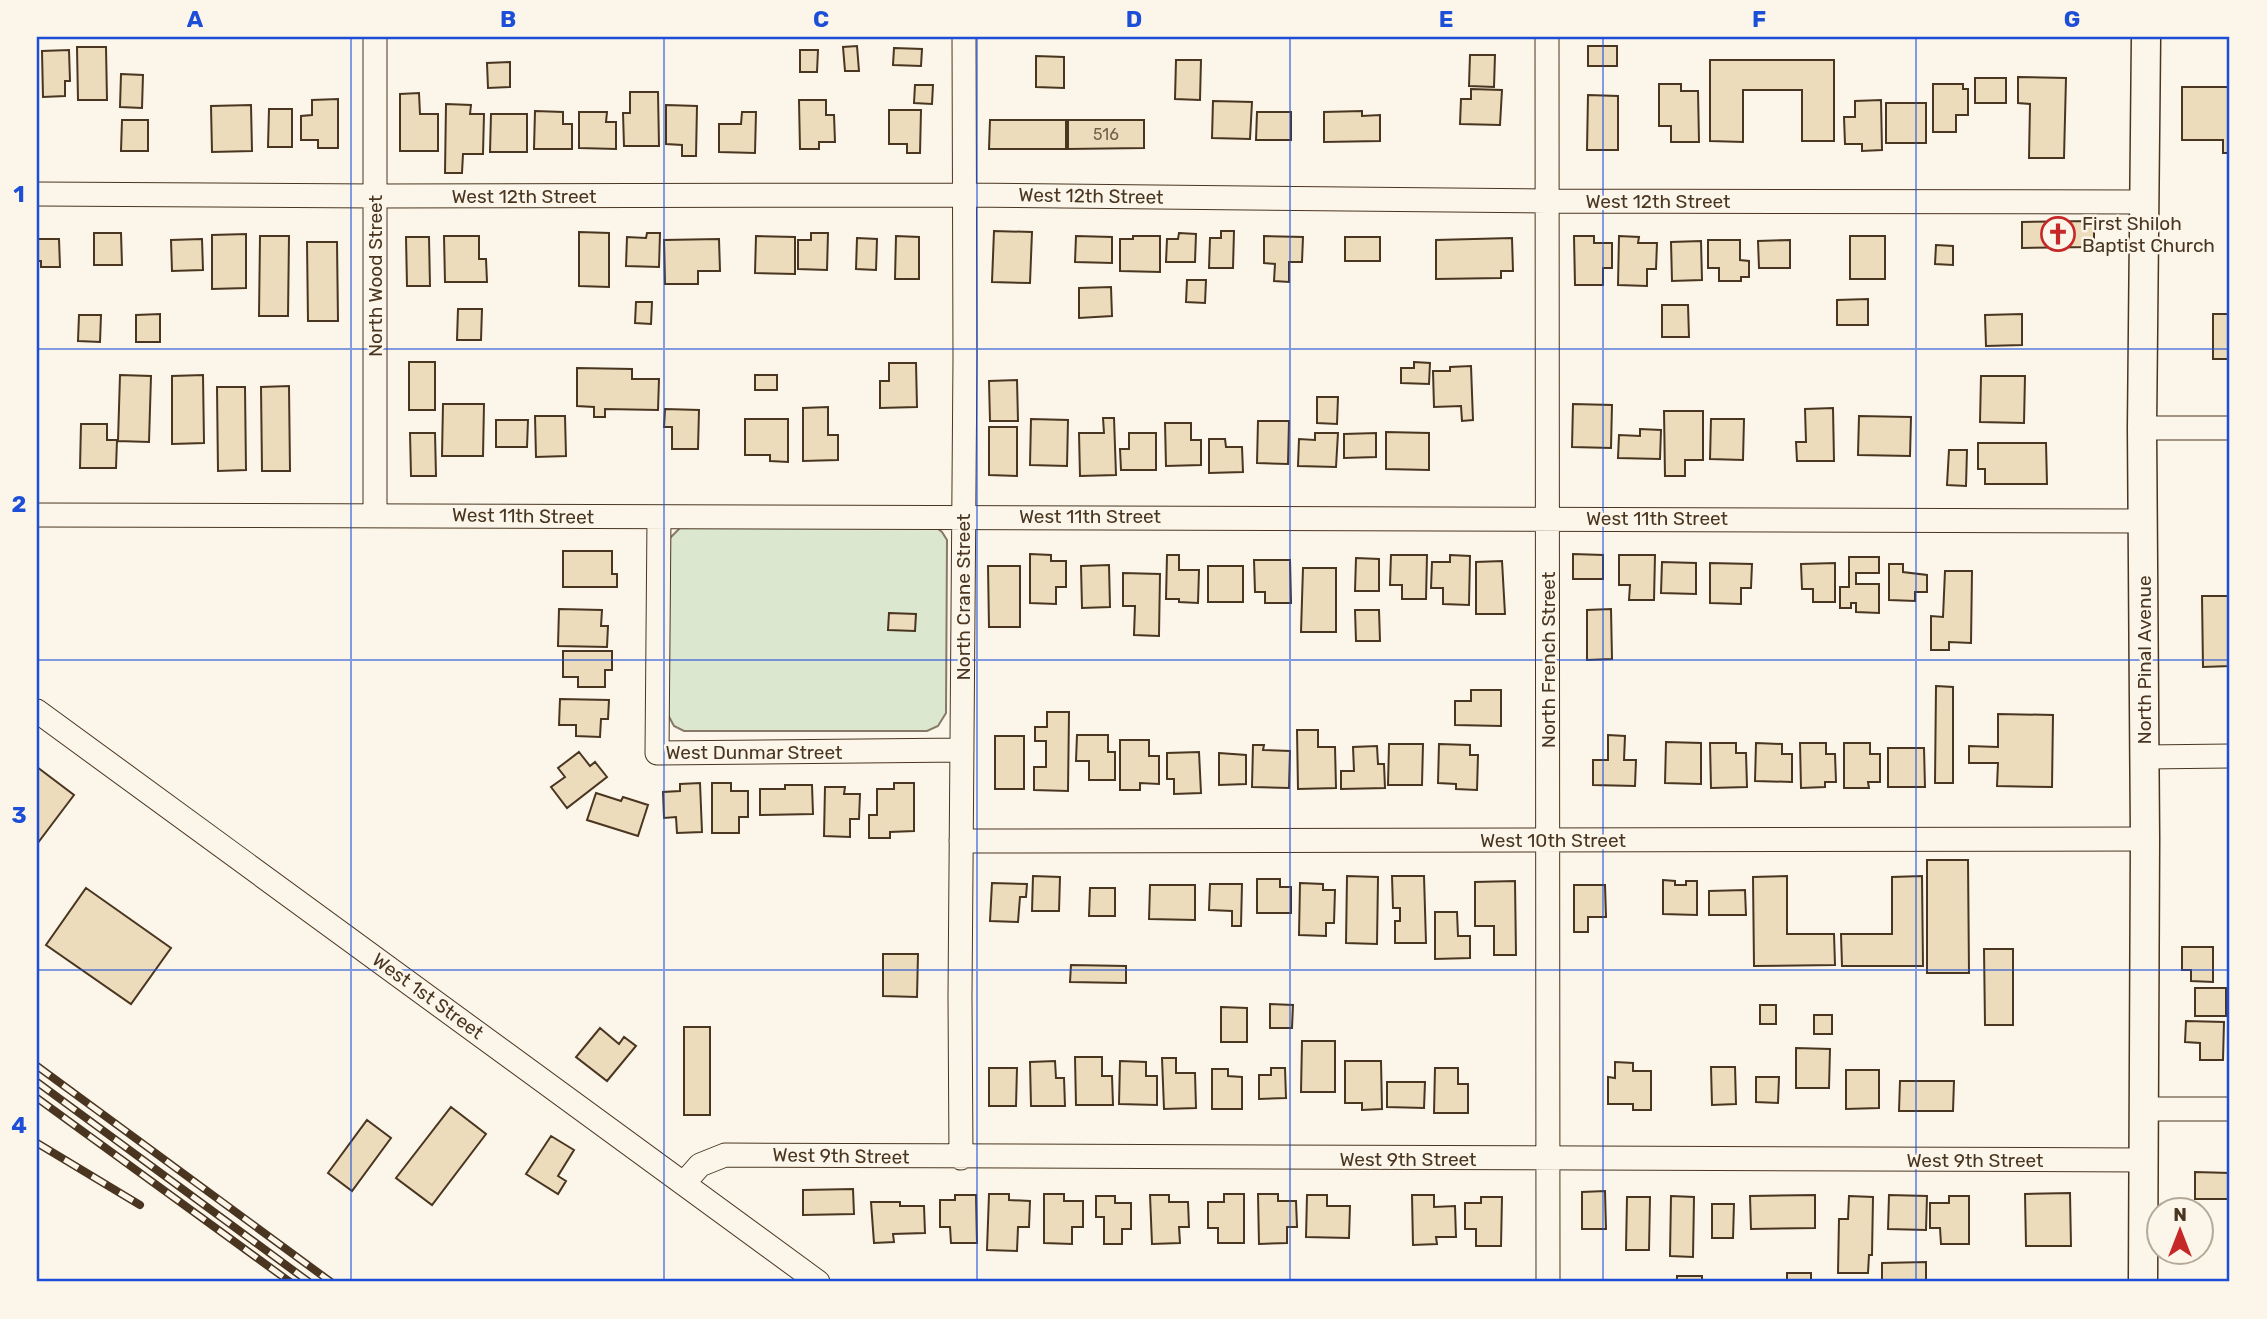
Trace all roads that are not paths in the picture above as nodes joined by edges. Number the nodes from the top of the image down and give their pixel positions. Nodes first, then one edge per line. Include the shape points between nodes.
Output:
1 (375, 37) edge
2 (964, 37) edge
3 (1547, 37) edge
4 (2146, 37) edge
5 (37, 194) edge
6 (963, 195) junction
7 (375, 196) junction
8 (1547, 201) junction
9 (2144, 202) junction
10 (2142, 428) junction
11 (2230, 428) edge
12 (375, 514) junction
13 (37, 515) edge
14 (964, 516) junction
15 (659, 517) junction
16 (1547, 518) junction
17 (2143, 521) junction
18 (37, 711) edge
19 (962, 750) junction
20 (2230, 756) edge
21 (2145, 757) junction
22 (2145, 839) junction
23 (1548, 840) junction
24 (961, 841) junction
25 (2145, 1109) junction
26 (2230, 1109) edge
27 (961, 1158) junction
28 (1548, 1159) junction
29 (2142, 1160) junction
30 (684, 1183) junction
31 (818, 1282) edge
32 (1548, 1282) edge
33 (2143, 1282) edge

1 - 7 street, North Wood Street
2 - 6 street, North Crane Street
3 - 8 street, North French Street
4 - 9 main road, North Pinal Avenue
5 - 7 street, West 12th Street
6 - 7 street, West 12th Street
6 - 8 street, West 12th Street
6 - 14 street, North Crane Street
7 - 12 street, North Wood Street
8 - 9 street, West 12th Street
8 - 16 street, North French Street
9 - 10 main road, North Pinal Avenue
10 - 11 street
10 - 17 main road, North Pinal Avenue
12 - 13 street, West 11th Street
12 - 15 street, West 11th Street
14 - 15 street, West 11th Street
14 - 16 street, West 11th Street
14 - 19 street, North Crane Street
15 - 19 street, West Dunmar Street via 657,753
16 - 17 street, West 11th Street
16 - 23 street, North French Street
17 - 21 main road, North Pinal Avenue
18 - 30 street, West 1st Street
19 - 24 street, North Crane Street
20 - 21 street
21 - 22 main road, North Pinal Avenue
22 - 23 street, West 10th Street
22 - 25 main road, North Pinal Avenue
23 - 24 street, West 10th Street
23 - 28 street, North French Street
24 - 27 street, North Crane Street
25 - 26 street
25 - 29 main road, North Pinal Avenue
27 - 28 street, West 9th Street
27 - 30 street, West 9th Street via 725,1155 700,1165
28 - 29 street, West 9th Street
28 - 32 street, North French Street
29 - 33 main road, North Pinal Avenue
30 - 31 street, West 1st Street

